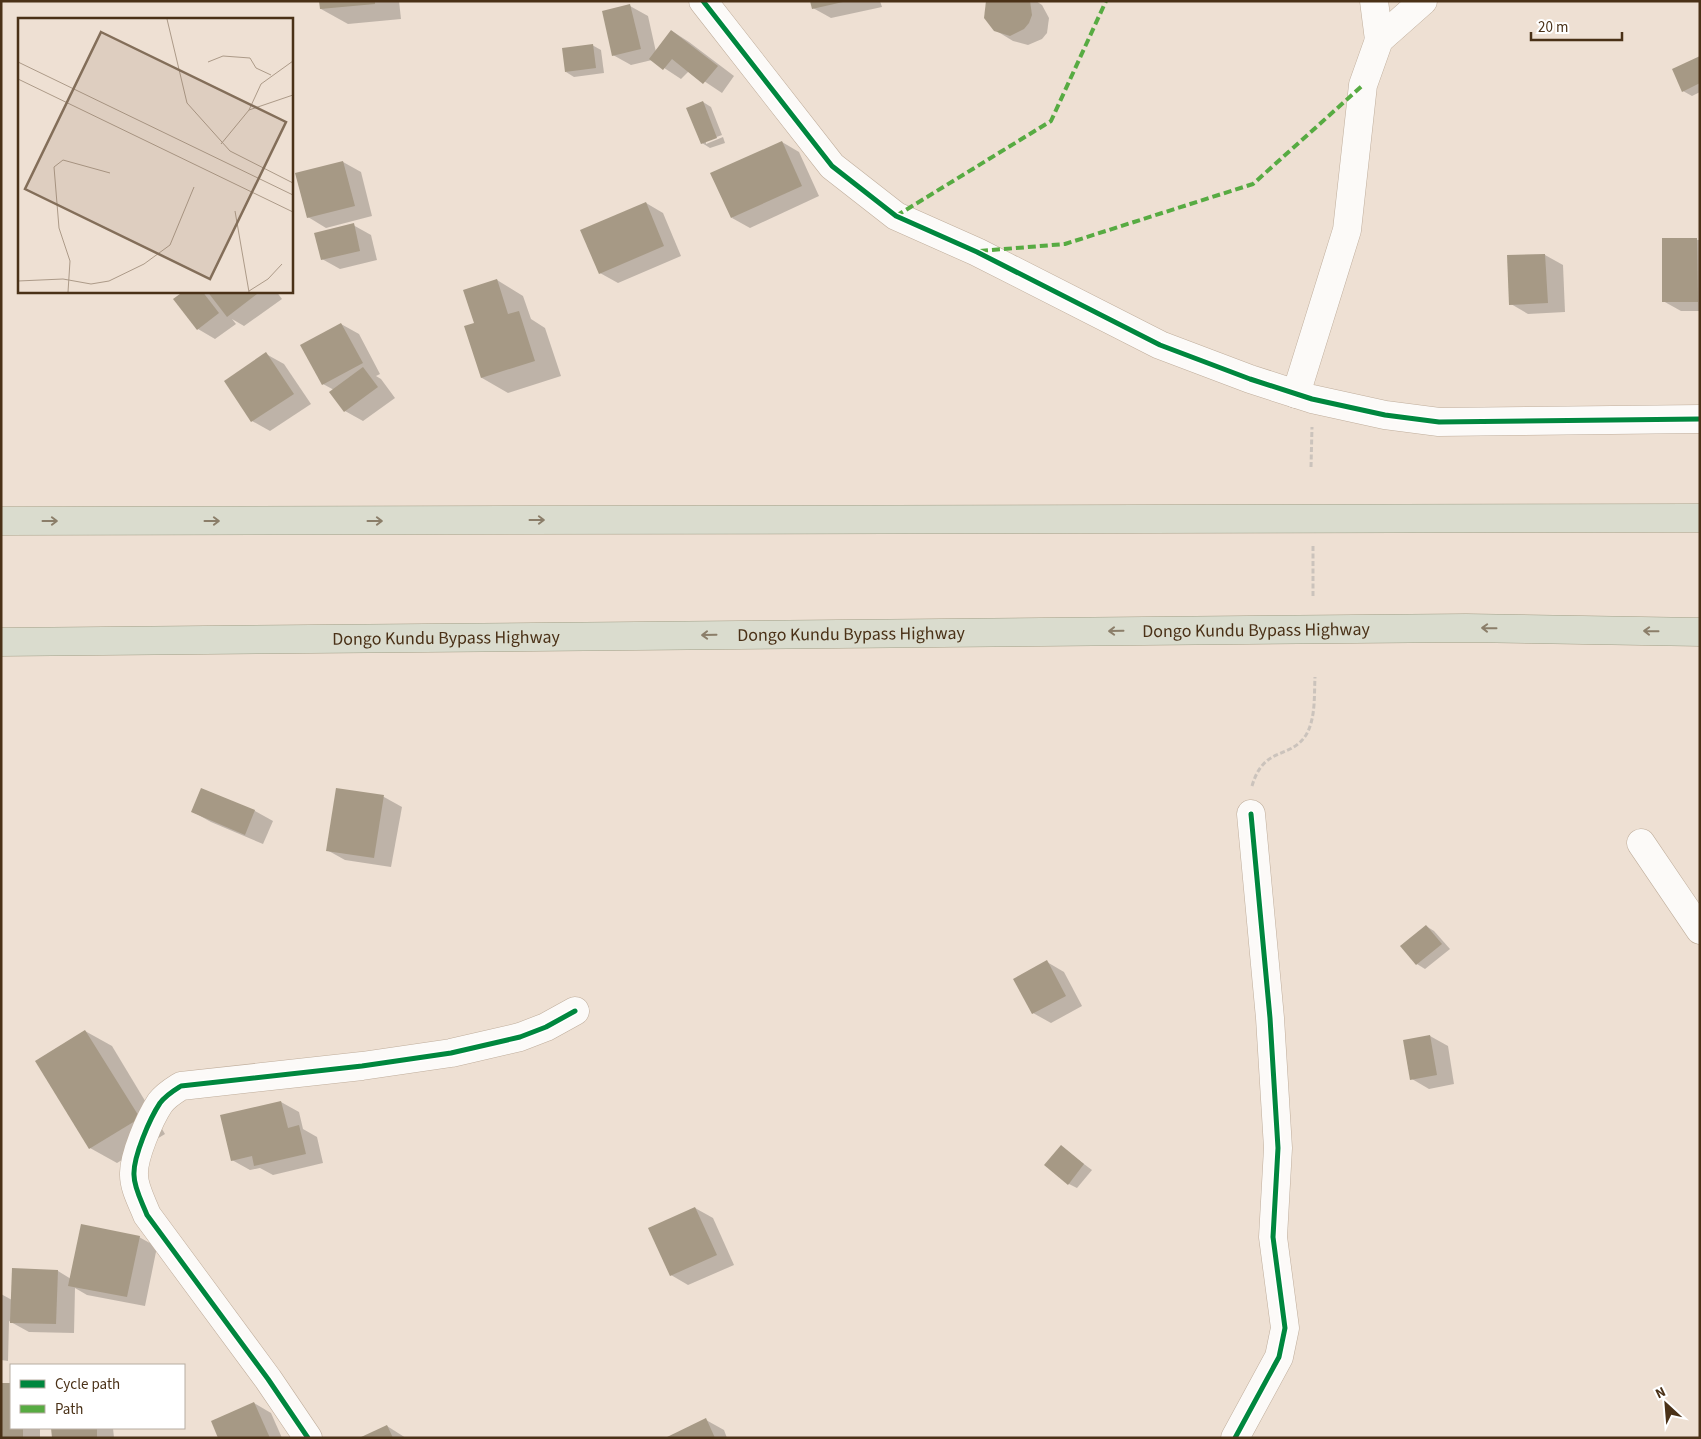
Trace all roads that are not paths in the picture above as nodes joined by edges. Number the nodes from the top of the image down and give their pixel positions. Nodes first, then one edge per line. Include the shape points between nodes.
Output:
1 (703, 1) edge
2 (1374, 1) edge
3 (1423, 1) edge
4 (1379, 40) junction
5 (1304, 397) junction
6 (1700, 419) edge
7 (1700, 518) edge
8 (1, 522) edge
9 (1700, 632) edge
10 (1, 642) edge
11 (1251, 814) road end
12 (1641, 844) dead end
13 (1700, 930) edge
14 (575, 1011) dead end
15 (308, 1438) edge
16 (1235, 1438) edge

1 - 5 street via 832,166 896,216 977,252 1160,345
2 - 4 street
3 - 4 street
4 - 5 street via 1362,86 1347,230
5 - 6 street via 1385,415 1438,422
8 -> 7 highway
9 -> 10 highway, Dongo Kundu Bypass Highway via 1466,628
11 - 16 street via 1270,1018 1278,1148 1273,1237 1285,1328 1279,1356
12 - 13 street
14 - 15 street via 520,1038 451,1053 181,1086 168,1094 157,1109 134,1173 147,1215

